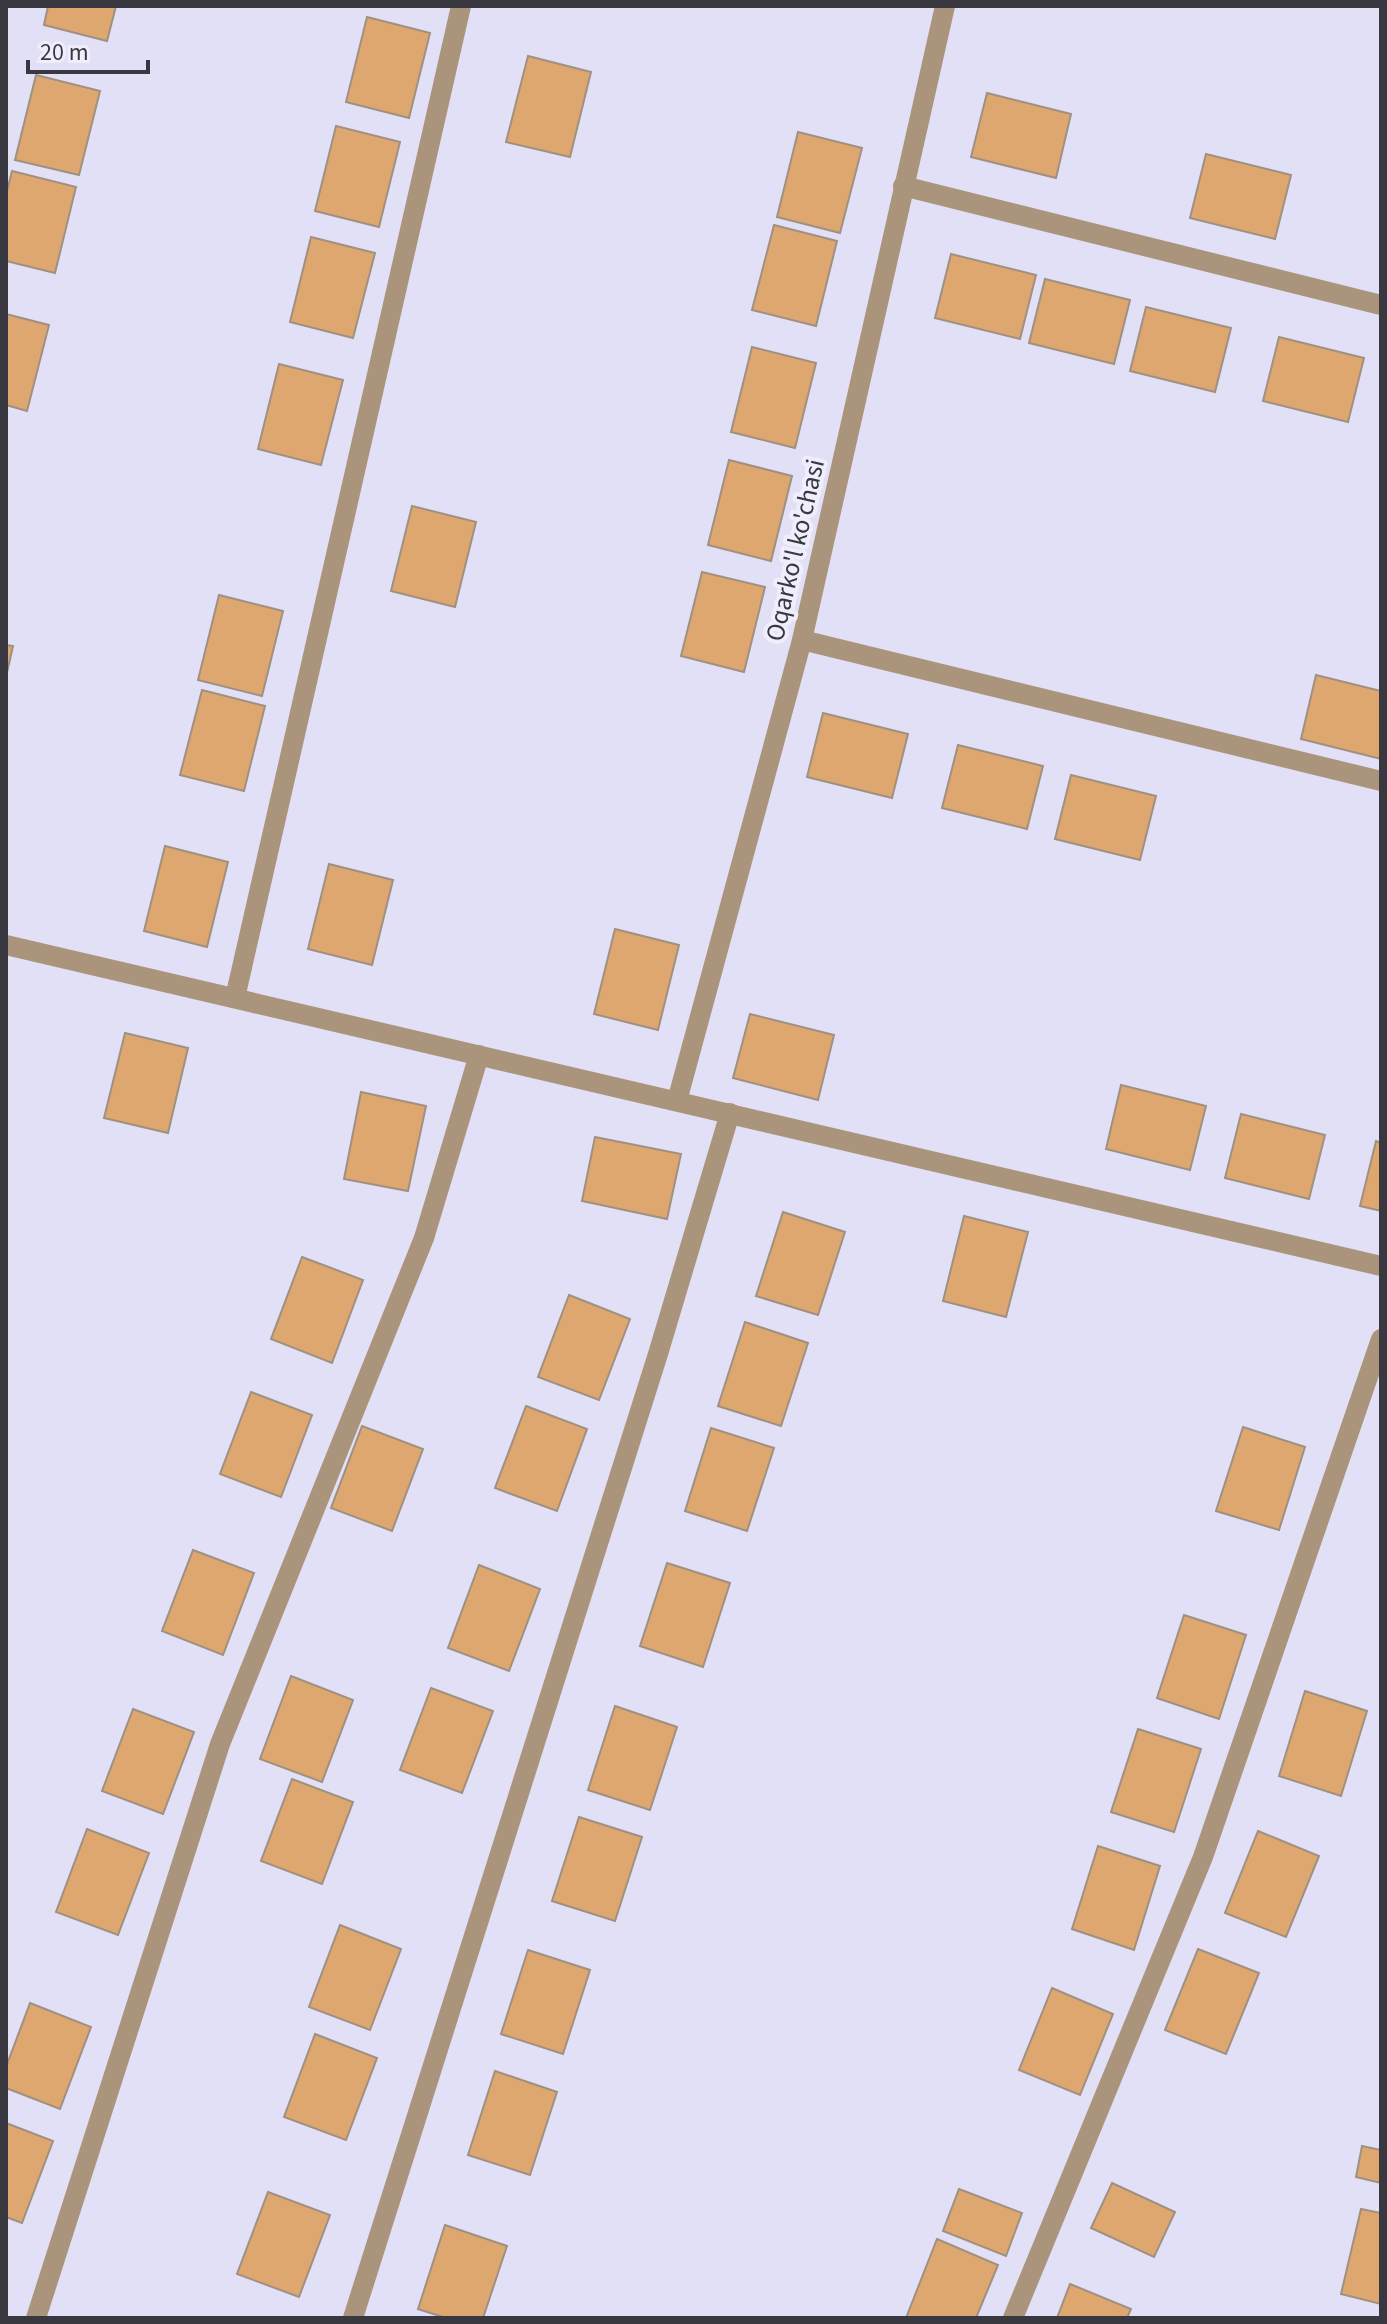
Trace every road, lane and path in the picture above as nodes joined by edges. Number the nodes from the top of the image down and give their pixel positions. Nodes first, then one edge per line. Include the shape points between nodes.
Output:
1 (461, 6) edge
2 (945, 6) edge
3 (903, 186) junction
4 (1381, 305) edge
5 (802, 640) junction
6 (1381, 781) edge
7 (6, 945) edge
8 (235, 998) junction
9 (479, 1055) junction
10 (677, 1101) junction
11 (730, 1113) junction
12 (1381, 1266) edge
13 (1381, 1339) edge
14 (36, 2318) edge
15 (353, 2318) edge
16 (1013, 2318) edge

1 - 8 street
2 - 3 street, Oqarko'l ko'chasi
3 - 4 street
3 - 5 street, Oqarko'l ko'chasi
5 - 6 street
5 - 10 street, Oqarko'l ko'chasi
7 - 8 street
8 - 9 street
9 - 10 street
9 - 14 street via 424,1238 220,1744
10 - 11 street
11 - 12 street
11 - 15 street
13 - 16 street via 1203,1857

